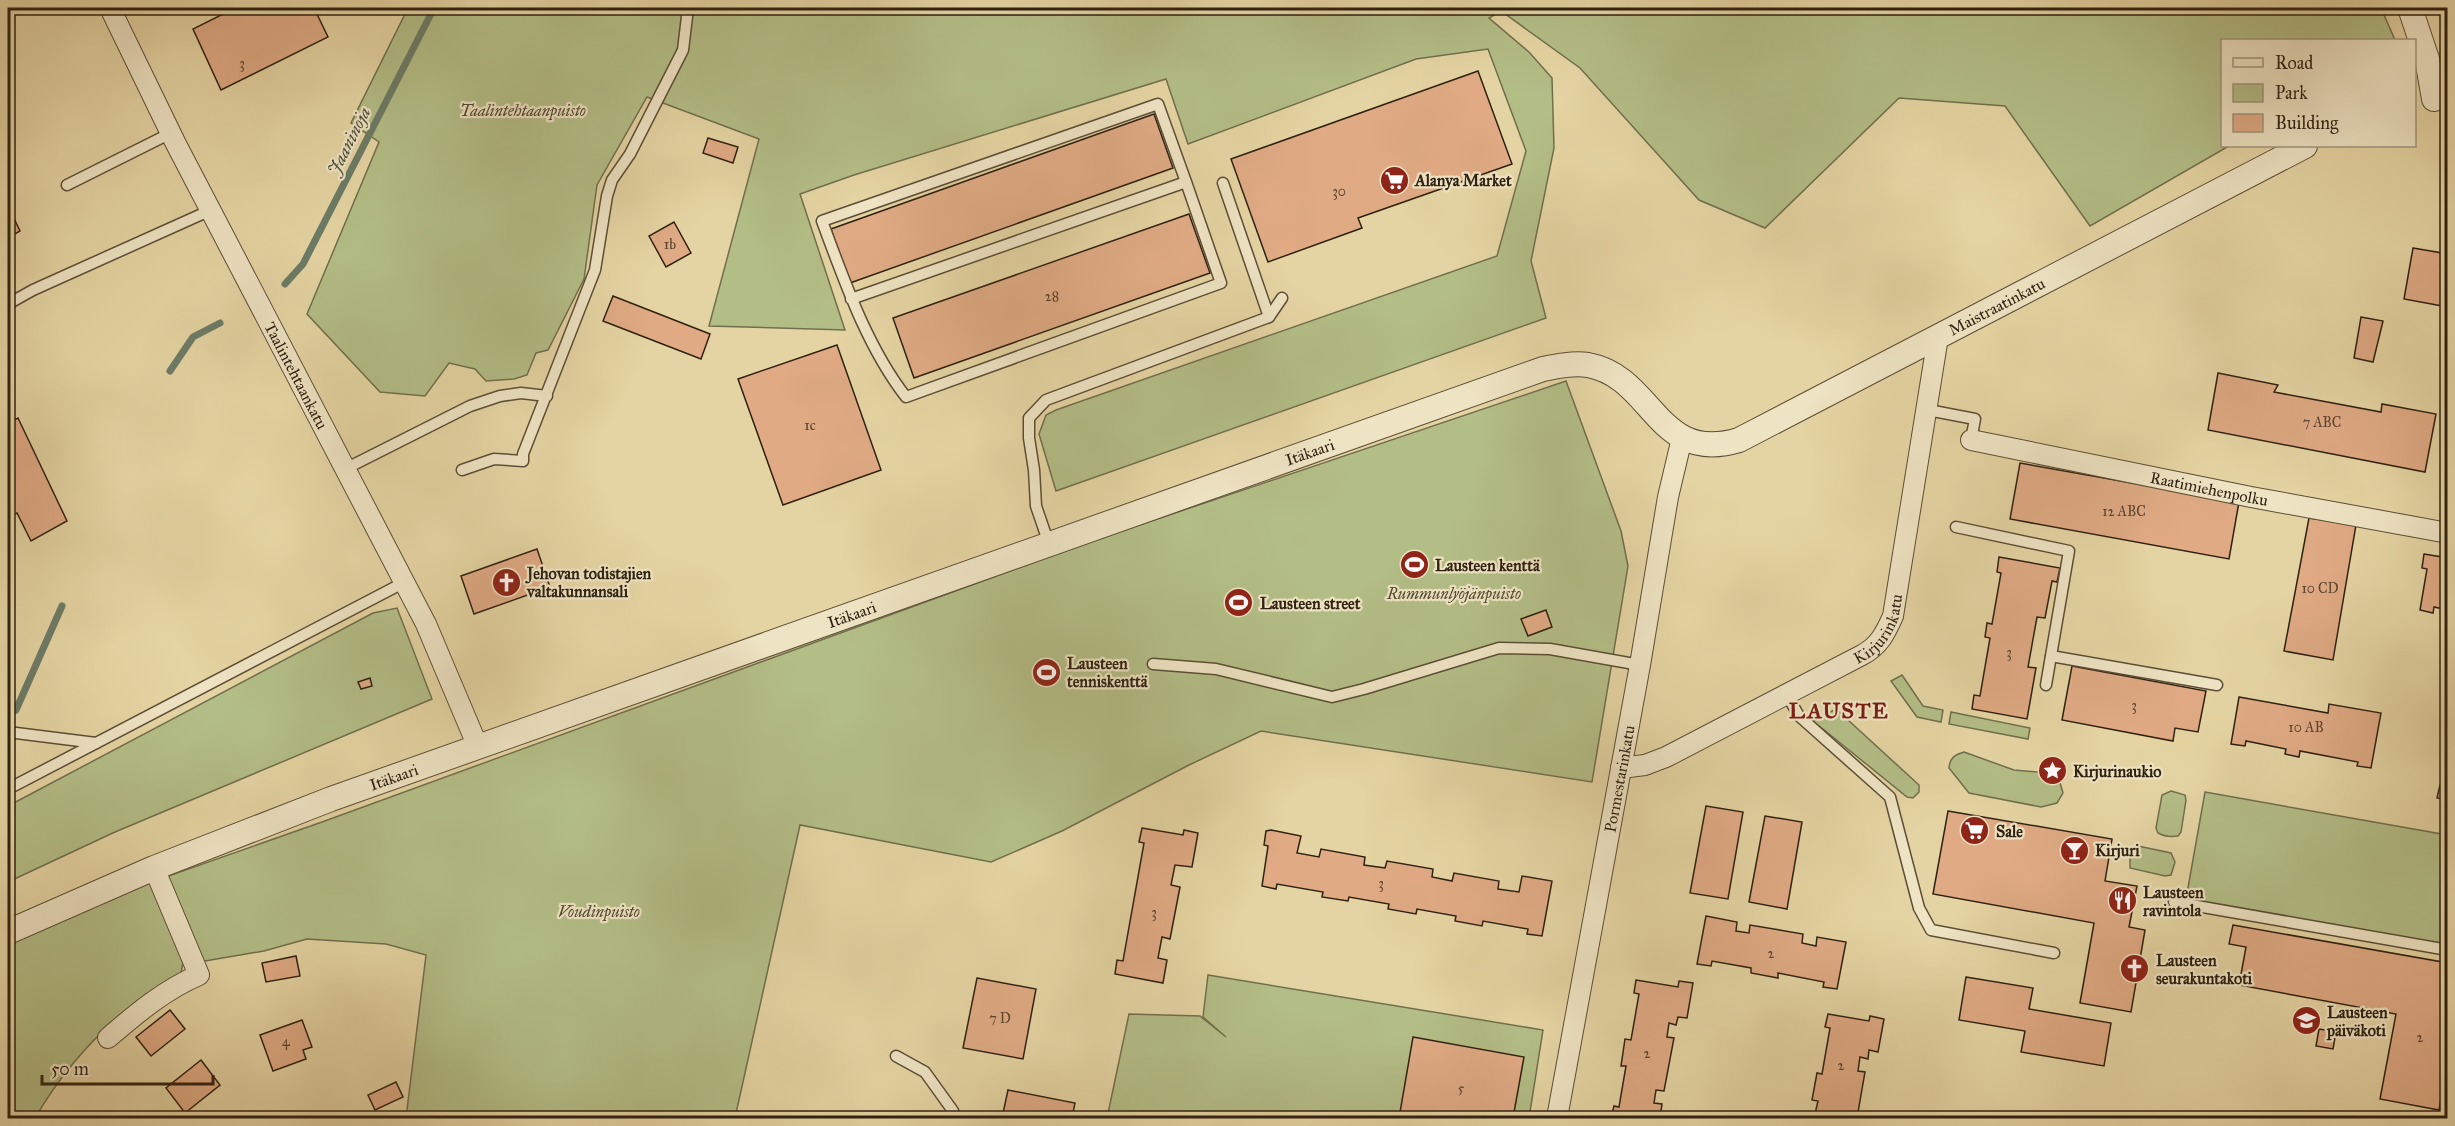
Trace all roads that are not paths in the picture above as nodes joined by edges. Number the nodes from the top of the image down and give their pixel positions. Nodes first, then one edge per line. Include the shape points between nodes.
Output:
1 (110, 8) edge
2 (688, 8) edge
3 (2410, 8) edge
4 (2432, 100) edge
5 (171, 133) junction
6 (2303, 147) edge
7 (1186, 182) junction
8 (1223, 183) dead end
9 (67, 185) dead end
10 (212, 210) junction
11 (1282, 298) dead end
12 (851, 299) junction
13 (8, 304) edge
14 (1269, 317) junction
15 (1938, 337) junction
16 (547, 396) junction
17 (1928, 410) junction
18 (1682, 438) junction
19 (1971, 440) joint
20 (345, 469) junction
21 (462, 470) dead end
22 (1956, 527) dead end
23 (2448, 533) edge
24 (1049, 544) junction
25 (404, 583) junction
26 (2051, 656) junction
27 (1153, 664) dead end
28 (1640, 665) junction
29 (2046, 685) dead end
30 (2217, 685) dead end
31 (1787, 695) junction
32 (8, 732) edge
33 (96, 742) junction
34 (478, 747) junction
35 (1621, 768) junction
36 (8, 789) edge
37 (154, 868) junction
38 (2175, 902) dead end
39 (8, 932) edge
40 (2448, 950) edge
41 (2054, 953) dead end
42 (108, 1038) dead end
43 (896, 1056) dead end
44 (954, 1119) edge
45 (1557, 1119) edge

1 - 5 street, Taalintehtaankatu
2 - 16 lane via 683,50 630,154 612,180 595,270
3 - 4 street via 2427,59
5 - 9 lane
5 - 10 street, Taalintehtaankatu
6 - 15 street, Maistraatinkatu
7 - 12 lane
7 - 12 lane via 1158,104 833,217 822,221
7 - 12 lane via 1221,283 906,398
8 - 14 lane
10 - 13 lane
10 - 20 street, Taalintehtaankatu
11 - 14 lane
14 - 24 lane via 1046,400 1040,406 1029,418 1029,438 1036,506
15 - 17 street, Kirjurinkatu
15 - 18 street, Maistraatinkatu via 1739,440 1714,444
16 - 20 lane via 521,393 470,406
16 - 21 lane via 523,460 494,459
17 - 19 lane via 1975,419
17 - 31 street, Kirjurinkatu via 1893,616 1884,636 1872,649
18 - 24 street, Itäkaari via 1664,426 1623,380 1598,368 1573,364 1543,369
18 - 28 street, Pormestarinkatu via 1668,497
19 - 23 street, Raatimiehenpolku
20 - 25 street, Taalintehtaankatu
22 - 26 lane via 2068,551
24 - 34 street, Itäkaari
25 - 33 lane
25 - 34 street, Taalintehtaankatu
26 - 29 lane
26 - 30 lane
27 - 28 lane via 1216,669 1332,697 1499,648 1550,650
28 - 35 street, Pormestarinkatu
31 - 35 street, Kirjurinkatu via 1666,757
31 - 41 lane via 1799,716 1890,796 1919,908 1931,930
32 - 33 lane
33 - 36 lane
34 - 37 street, Itäkaari
35 - 45 street, Pormestarinkatu
37 - 39 street, Itäkaari
37 - 42 street via 199,975 147,1005
38 - 40 lane
43 - 44 lane via 925,1072 953,1111

